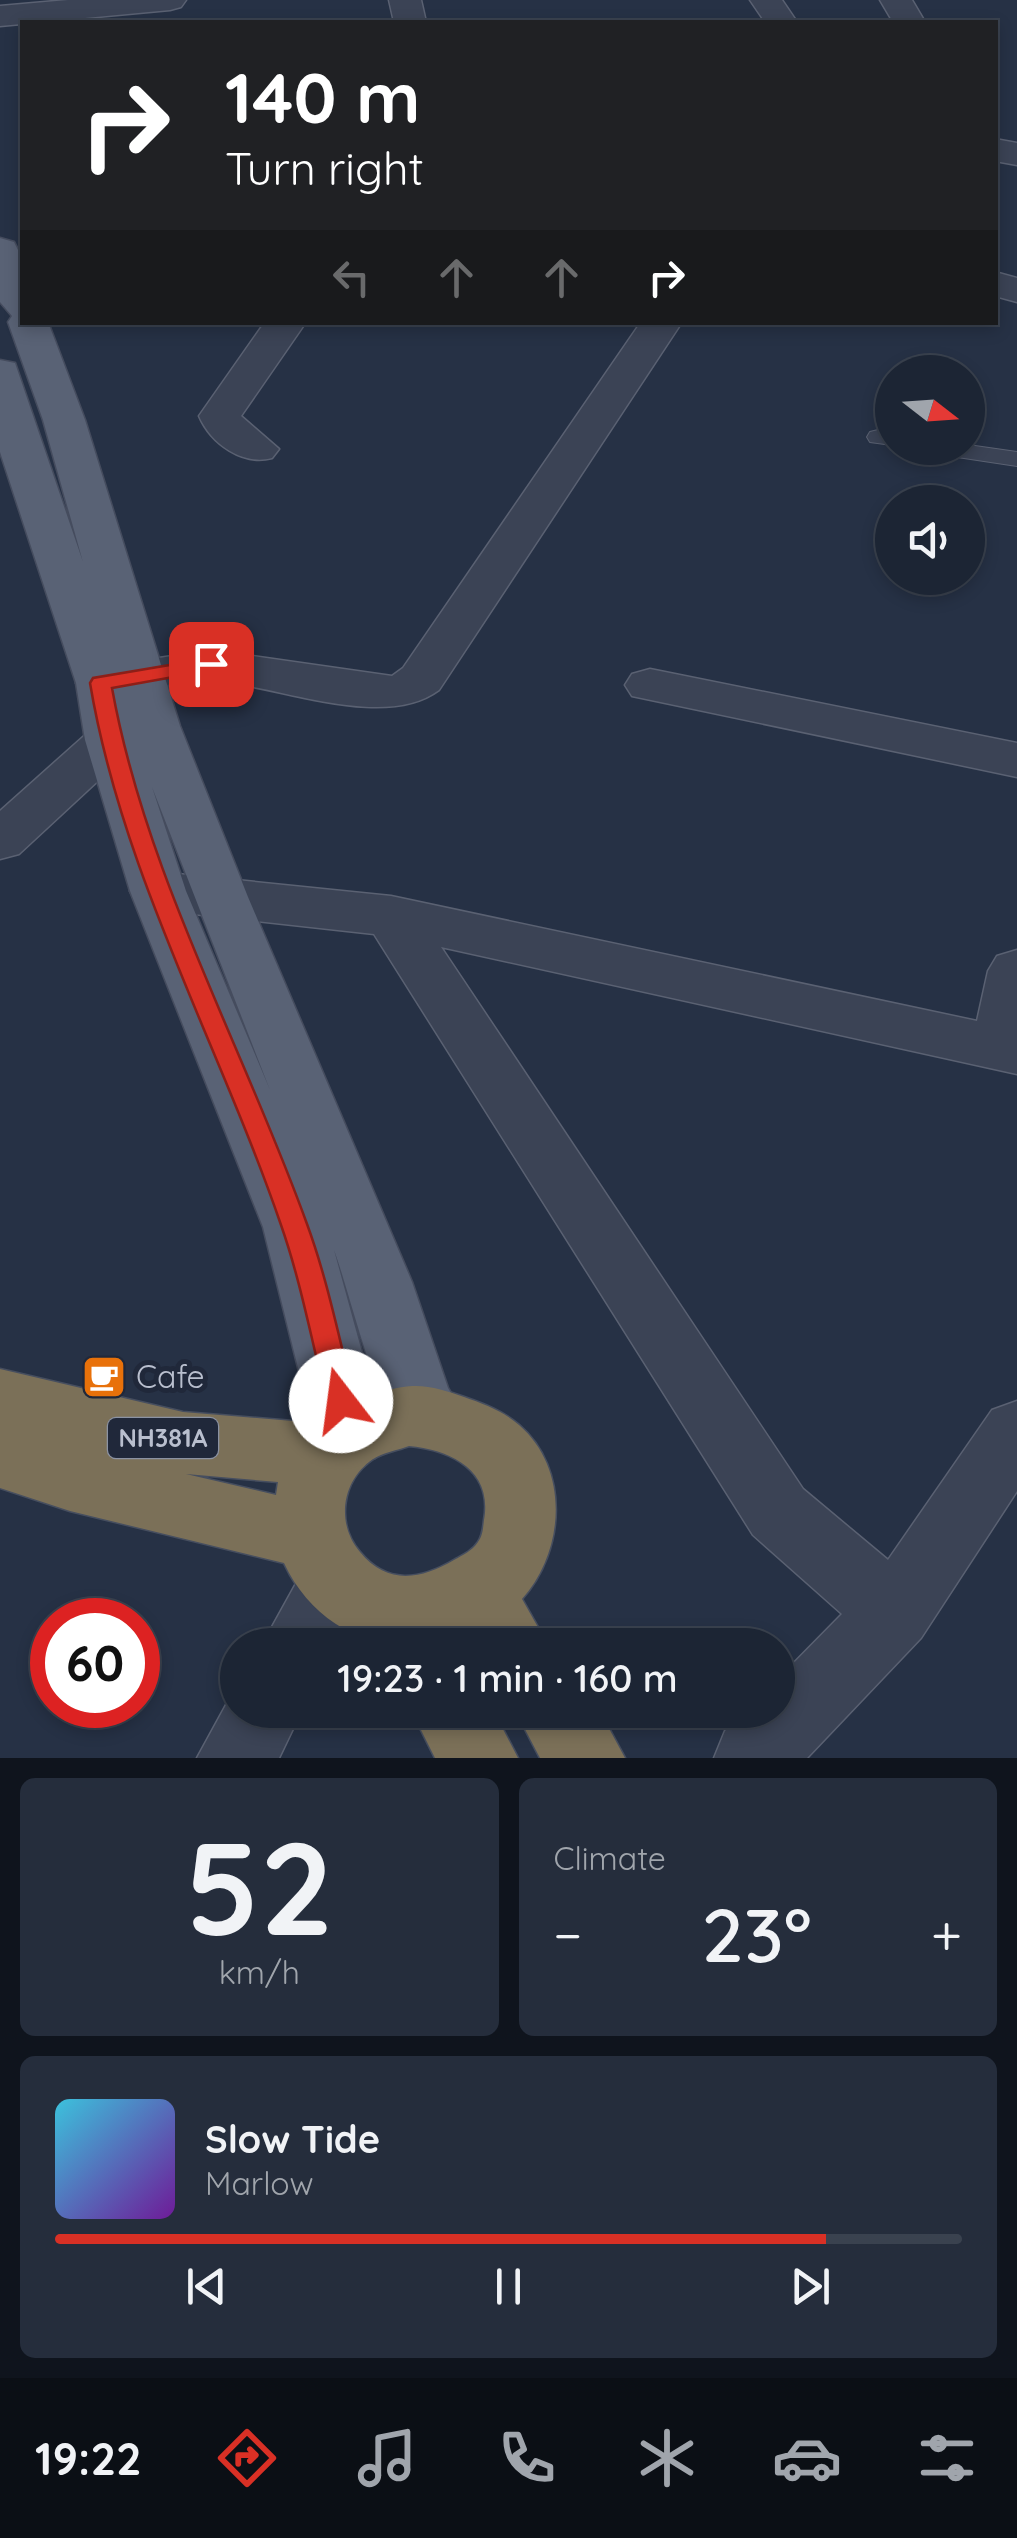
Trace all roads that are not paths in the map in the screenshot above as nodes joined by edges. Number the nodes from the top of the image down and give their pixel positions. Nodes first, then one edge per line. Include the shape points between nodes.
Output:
1 (170, 0) edge
2 (0, 16) edge
3 (14, 286) edge
4 (284, 325) edge
5 (660, 325) edge
6 (0, 372) edge
7 (26, 430) edge
8 (258, 450) dead end
9 (985, 455) edge
10 (1017, 460) edge
11 (122, 680) junction
12 (650, 685) dead end
13 (111, 740) junction
14 (1017, 760) edge
15 (0, 841) edge
16 (158, 891) junction
17 (220, 898) junction
18 (391, 916) junction
19 (1017, 972) edge
20 (1009, 1051) edge
21 (0, 1399) edge
22 (430, 1416) junction
23 (1017, 1432) edge
24 (340, 1446) junction
25 (0, 1457) edge
26 (348, 1604) edge
27 (895, 1613) junction
28 (492, 1618) edge
29 (254, 1728) edge
30 (460, 1728) edge
31 (566, 1728) edge
32 (236, 1758) edge
33 (478, 1758) edge
34 (586, 1758) edge
35 (753, 1758) edge

1 - 2 street
3 - 7 main road
4 - 8 street via 220,416
5 - 11 street via 421,679 406,690 384,693 211,664
6 - 7 main road
7 - 11 main road
9 - 10 lane
11 - 13 main road
11 - 17 main road via 155,726
12 - 14 street
13 - 15 street
13 - 16 main road
16 - 17 street
16 - 24 main road via 295,1226
17 - 18 street
17 - 22 main road
18 - 20 street
18 - 27 street via 778,1512
19 - 20 street
21 - 24 highway, NH381A via 182,1442
22 - 24 highway, NH381A via 388,1419
22 - 28 highway, NH381A via 468,1428 500,1451 522,1498 522,1523 500,1571
23 - 27 street
24 - 26 highway via 314,1480 306,1507
25 - 26 highway, NH381A via 70,1479
26 - 28 highway, NH381A via 420,1612 452,1605
27 - 35 street
29 - 32 street
30 - 33 highway
31 - 34 highway

